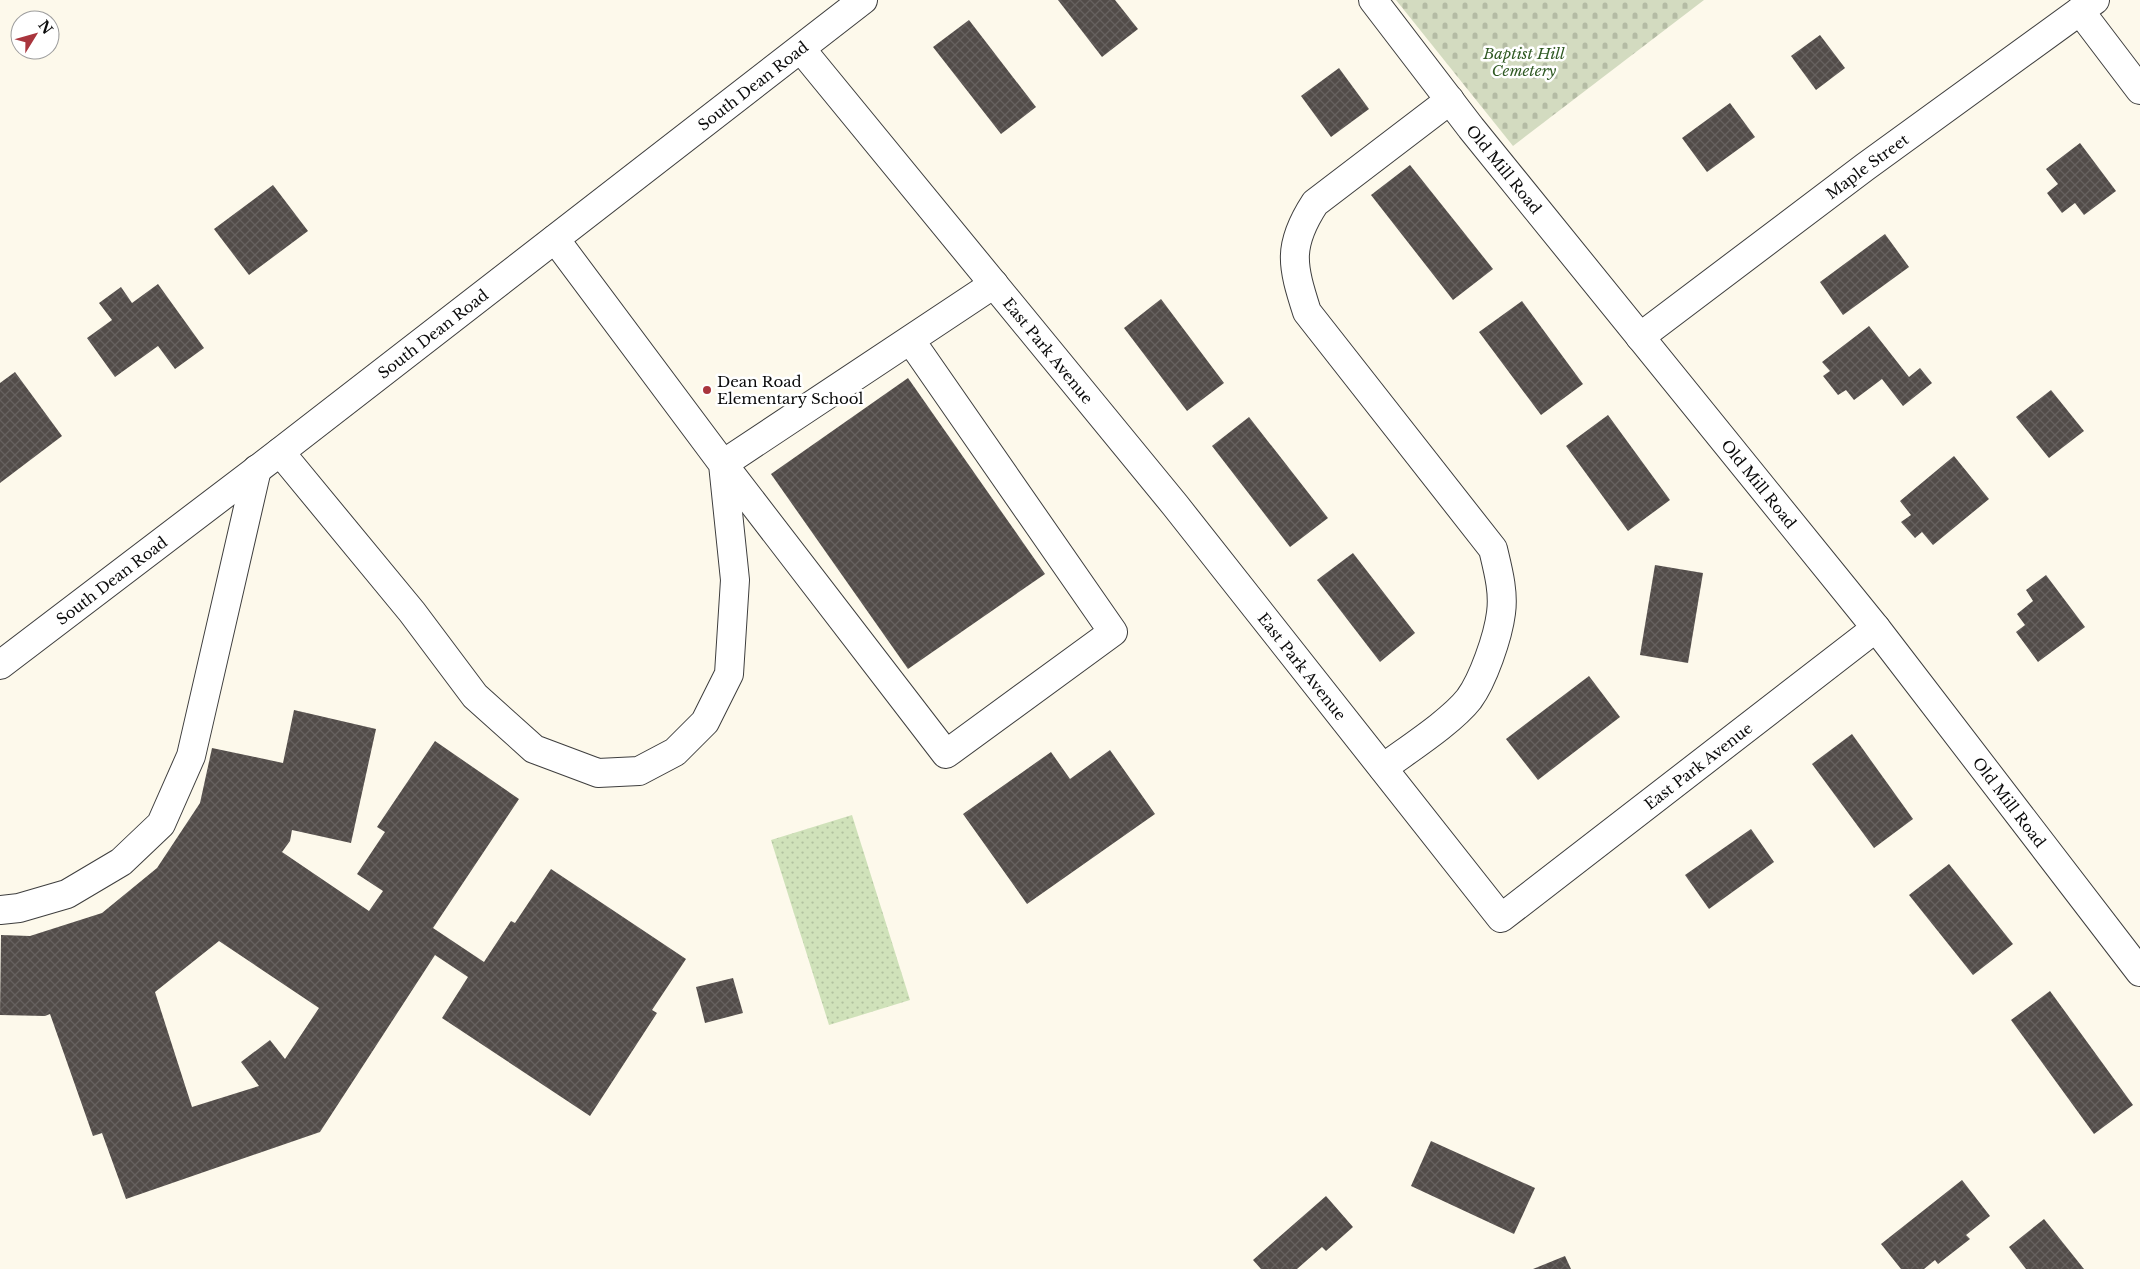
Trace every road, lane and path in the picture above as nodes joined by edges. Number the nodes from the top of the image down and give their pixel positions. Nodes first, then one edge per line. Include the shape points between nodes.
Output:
1 (863, 0) edge
2 (1373, 0) edge
3 (2087, 6) edge
4 (801, 49) junction
5 (2140, 90) edge
6 (1450, 100) junction
7 (555, 239) junction
8 (994, 284) junction
9 (1640, 337) junction
10 (911, 341) junction
11 (280, 452) junction
12 (723, 464) junction
13 (257, 469) junction
14 (1876, 628) junction
15 (0, 665) edge
16 (1383, 768) junction
17 (0, 910) edge
18 (2140, 972) edge

1 - 4 street, South Dean Road
2 - 6 street, Old Mill Road
3 - 5 street
3 - 9 street, Maple Street via 1865,167
4 - 7 street, South Dean Road
4 - 8 street, East Park Avenue
6 - 9 street, Old Mill Road
6 - 16 street via 1315,203 1295,241 1299,287 1307,312 1493,549 1500,578 1501,613 1486,667 1469,699 1447,720
7 - 11 street, South Dean Road
7 - 12 street
8 - 10 street
8 - 16 street, East Park Avenue via 1175,505
9 - 14 street, Old Mill Road
10 - 12 street
10 - 12 street via 1113,632 946,754
11 - 12 street via 412,612 475,696 534,749 598,773 639,771 675,752 705,722 729,674 734,580
11 - 13 street, South Dean Road
13 - 15 street, South Dean Road
13 - 17 street via 191,756 161,824 121,862 67,894
14 - 16 street, East Park Avenue via 1501,918
14 - 18 street, Old Mill Road

